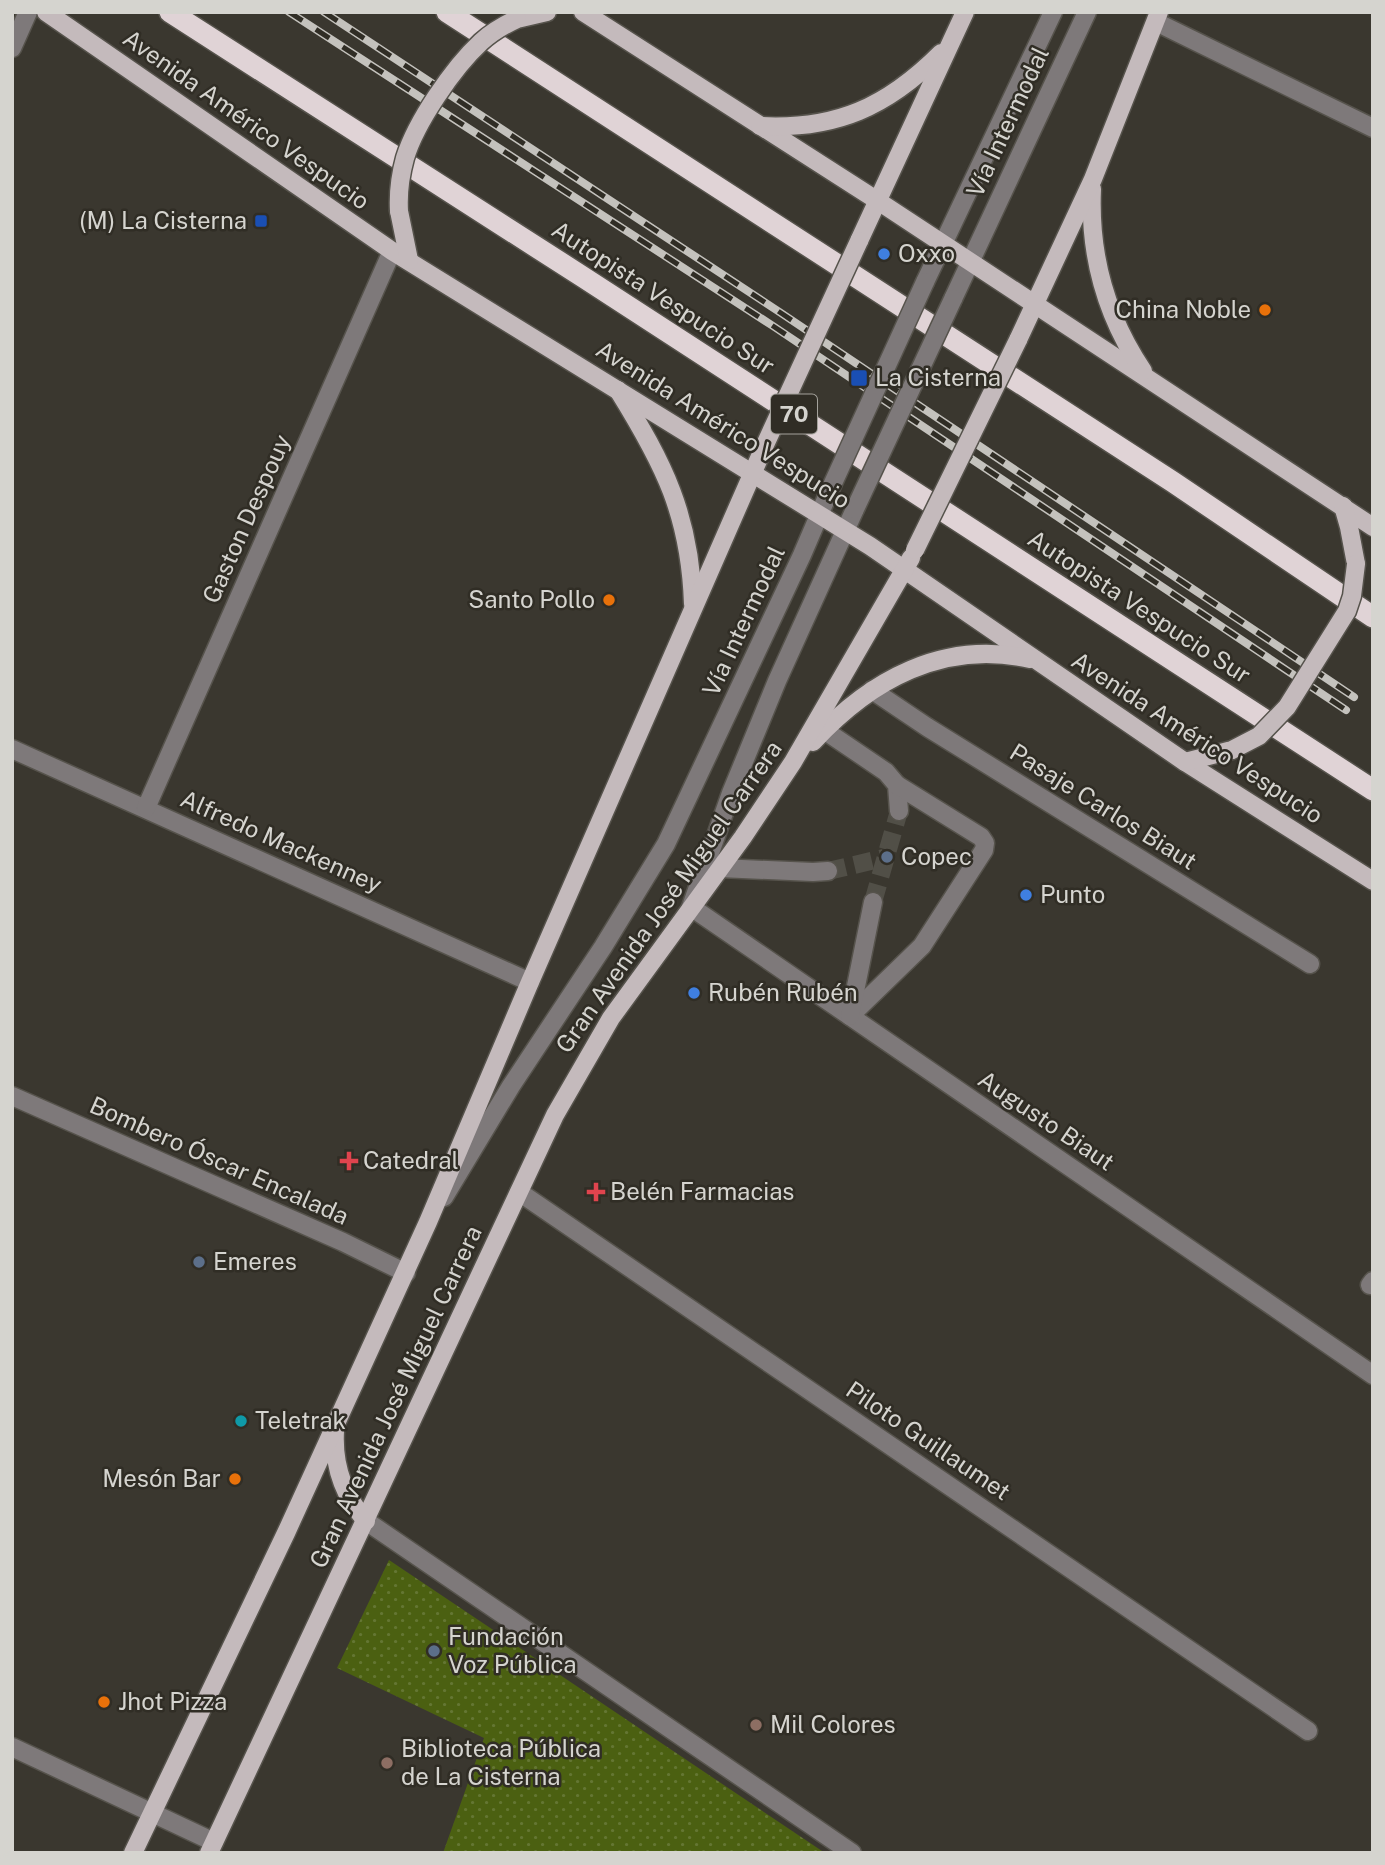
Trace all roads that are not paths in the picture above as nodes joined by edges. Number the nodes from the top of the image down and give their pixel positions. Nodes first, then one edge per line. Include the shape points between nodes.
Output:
1 (28, 12) edge
2 (46, 12) edge
3 (170, 12) edge
4 (447, 12) edge
5 (547, 12) edge
6 (583, 12) edge
7 (965, 12) edge
8 (1052, 12) edge
9 (1087, 12) edge
10 (1157, 17) edge
11 (951, 43) junction
12 (12, 48) edge
13 (758, 126) junction
14 (1373, 128) edge
15 (1093, 179) junction
16 (878, 201) junction
17 (942, 245) junction
18 (393, 251) junction
19 (409, 260) junction
20 (969, 262) junction
21 (1034, 305) junction
22 (1147, 378) junction
23 (616, 387) junction
24 (752, 472) junction
25 (1343, 506) junction
26 (820, 514) junction
27 (1373, 527) edge
28 (846, 530) junction
29 (906, 569) junction
30 (693, 609) junction
31 (1373, 617) edge
32 (1036, 661) junction
33 (872, 690) junction
34 (824, 730) junction
35 (12, 749) edge
36 (793, 762) junction
37 (1185, 762) junction
38 (897, 785) junction
39 (1373, 790) edge
40 (146, 808) junction
41 (899, 811) tunnel mouth
42 (720, 868) junction
43 (828, 871) tunnel mouth
44 (1373, 881) edge
45 (873, 902) tunnel mouth
46 (691, 907) junction
47 (1310, 964) dead end
48 (530, 982) junction
49 (849, 1016) junction
50 (12, 1096) edge
51 (519, 1192) junction
52 (428, 1222) junction
53 (406, 1273) junction
54 (1373, 1375) edge
55 (336, 1424) junction
56 (366, 1521) junction
57 (1308, 1731) dead end
58 (12, 1747) edge
59 (153, 1813) junction
60 (211, 1847) edge
61 (133, 1853) edge
62 (852, 1853) edge

1 - 12 street
2 - 18 main road, Avenida Américo Vespucio
3 - 39 highway, Autopista Vespucio Sur / 70
4 - 31 highway via 1173,482
5 - 19 main road, bridge via 499,28 468,55 420,125 405,159 398,211
6 - 13 main road
7 - 11 main road, Gran Avenida José Miguel Carrera
8 - 17 street, Vía Intermodal
9 - 20 street, Vía Intermodal
10 - 14 street
10 - 15 main road, Gran Avenida José Miguel Carrera
11 - 13 main road via 898,90 838,121
11 - 16 main road, Gran Avenida José Miguel Carrera
13 - 16 main road
15 - 21 main road, Gran Avenida José Miguel Carrera
15 - 22 main road via 1093,239 1105,298
16 - 17 main road
16 - 24 main road, Gran Avenida José Miguel Carrera, bridge
17 - 20 main road
17 - 26 street, Vía Intermodal, bridge
18 - 19 main road, Avenida Américo Vespucio
18 - 40 street, Gaston Despouy
19 - 23 main road, Avenida Américo Vespucio
20 - 21 main road
20 - 28 street, Vía Intermodal, bridge
21 - 22 main road
21 - 29 main road, Gran Avenida José Miguel Carrera, bridge
22 - 25 main road
23 - 24 main road, Avenida Américo Vespucio
23 - 30 main road via 676,499 689,555
24 - 26 main road, Avenida Américo Vespucio
24 - 30 main road, Gran Avenida José Miguel Carrera
25 - 27 main road
25 - 37 main road, bridge via 1356,564 1347,611 1287,707 1259,736 1233,750
26 - 28 main road, Avenida Américo Vespucio
26 - 52 street, Vía Intermodal via 666,844
28 - 29 main road, Avenida Américo Vespucio
28 - 46 street, Vía Intermodal via 777,681
29 - 32 main road, Avenida Américo Vespucio
29 - 36 main road, Gran Avenida José Miguel Carrera
30 - 48 main road, Gran Avenida José Miguel Carrera
32 - 33 main road via 992,654 948,657 900,673
32 - 37 main road, Avenida Américo Vespucio
33 - 34 main road
33 - 47 street, Pasaje Carlos Biaut
34 - 36 main road
34 - 38 street via 873,761
35 - 40 street, Alfredo Mackenney
36 - 42 main road, Gran Avenida José Miguel Carrera
37 - 44 main road, Avenida Américo Vespucio
38 - 41 street
38 - 49 street via 981,836 984,850 922,946
40 - 48 street, Alfredo Mackenney
42 - 43 street
42 - 46 main road, Gran Avenida José Miguel Carrera
45 - 49 street
46 - 49 street, Augusto Biaut
46 - 51 main road, Gran Avenida José Miguel Carrera via 583,1063
48 - 52 main road, Gran Avenida José Miguel Carrera
49 - 54 street, Augusto Biaut
50 - 53 street, Bombero Óscar Encalada
51 - 56 main road, Gran Avenida José Miguel Carrera
51 - 57 street, Piloto Guillaumet
52 - 53 main road, Gran Avenida José Miguel Carrera
53 - 55 main road, Gran Avenida José Miguel Carrera
55 - 56 main road via 334,1445 341,1482
55 - 59 main road, Gran Avenida José Miguel Carrera
56 - 60 main road, Gran Avenida José Miguel Carrera
56 - 62 street
58 - 59 street
59 - 60 street
59 - 61 main road, Gran Avenida José Miguel Carrera

